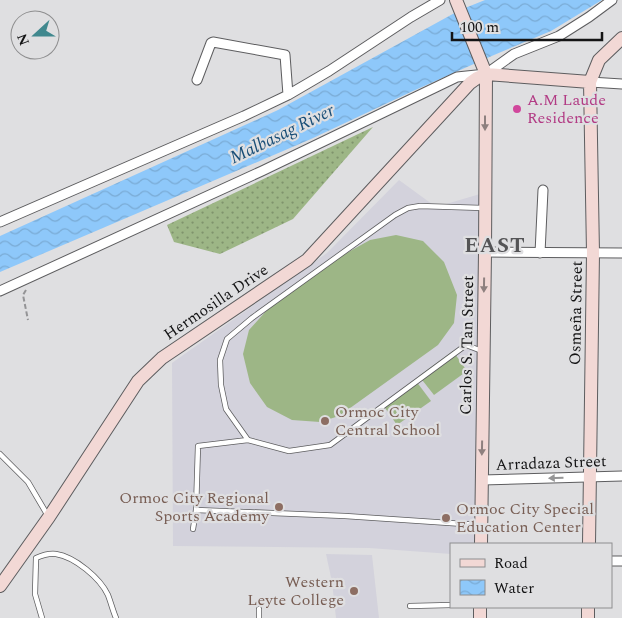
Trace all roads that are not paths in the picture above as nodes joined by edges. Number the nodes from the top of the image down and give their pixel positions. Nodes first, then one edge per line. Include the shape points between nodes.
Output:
1 (440, 0) edge
2 (612, 0) edge
3 (457, 1) edge
4 (622, 38) edge
5 (483, 68) junction
6 (197, 80) dead end
7 (590, 82) junction
8 (622, 84) edge
9 (288, 95) junction
10 (543, 190) dead end
11 (485, 208) junction
12 (0, 222) edge
13 (485, 252) junction
14 (540, 253) junction
15 (593, 253) junction
16 (622, 253) edge
17 (0, 291) edge
18 (484, 351) junction
19 (248, 440) junction
20 (0, 454) edge
21 (622, 476) edge
22 (590, 477) junction
23 (482, 480) junction
24 (196, 510) junction
25 (49, 517) junction
26 (481, 525) junction
27 (193, 529) dead end
28 (481, 543) edge
29 (589, 543) edge
30 (0, 586) edge
31 (410, 606) dead end
32 (450, 606) edge
33 (259, 610) dead end
34 (42, 618) edge
35 (116, 618) edge
36 (259, 618) edge

1 - 9 street
2 - 5 street via 559,36
3 - 5 main road, Carlos S. Tan Street
4 - 7 main road via 599,60
5 - 7 main road
5 -> 11 main road, Carlos S. Tan Street
5 - 17 street via 457,77
5 - 25 main road, Hermosilla Drive via 307,260 162,358 138,381
6 - 9 street via 213,42 285,55
7 - 8 street
7 - 15 main road, Osmeña Street
9 - 12 street
10 - 14 street
11 - 13 main road, Carlos S. Tan Street
11 - 19 lane via 408,208 227,339 220,360 220,385 226,409
13 - 14 street
13 -> 18 main road, Carlos S. Tan Street
14 - 15 street
15 - 16 street
15 - 22 main road, Osmeña Street
18 - 19 lane via 466,346 330,445 289,451
18 -> 23 main road, Carlos S. Tan Street
19 - 24 lane via 198,446
20 - 25 lane via 28,482
21 - 22 street, Arradaza Street
22 -> 23 street, Arradaza Street
22 - 29 main road, Osmeña Street
23 - 26 main road, Carlos S. Tan Street
24 - 26 lane
24 - 27 lane
25 - 30 main road, Hermosilla Drive
26 - 28 main road, Carlos S. Tan Street
31 - 32 lane
33 - 36 lane
34 - 35 lane via 35,594 36,558 56,554 74,561 96,579 107,594

